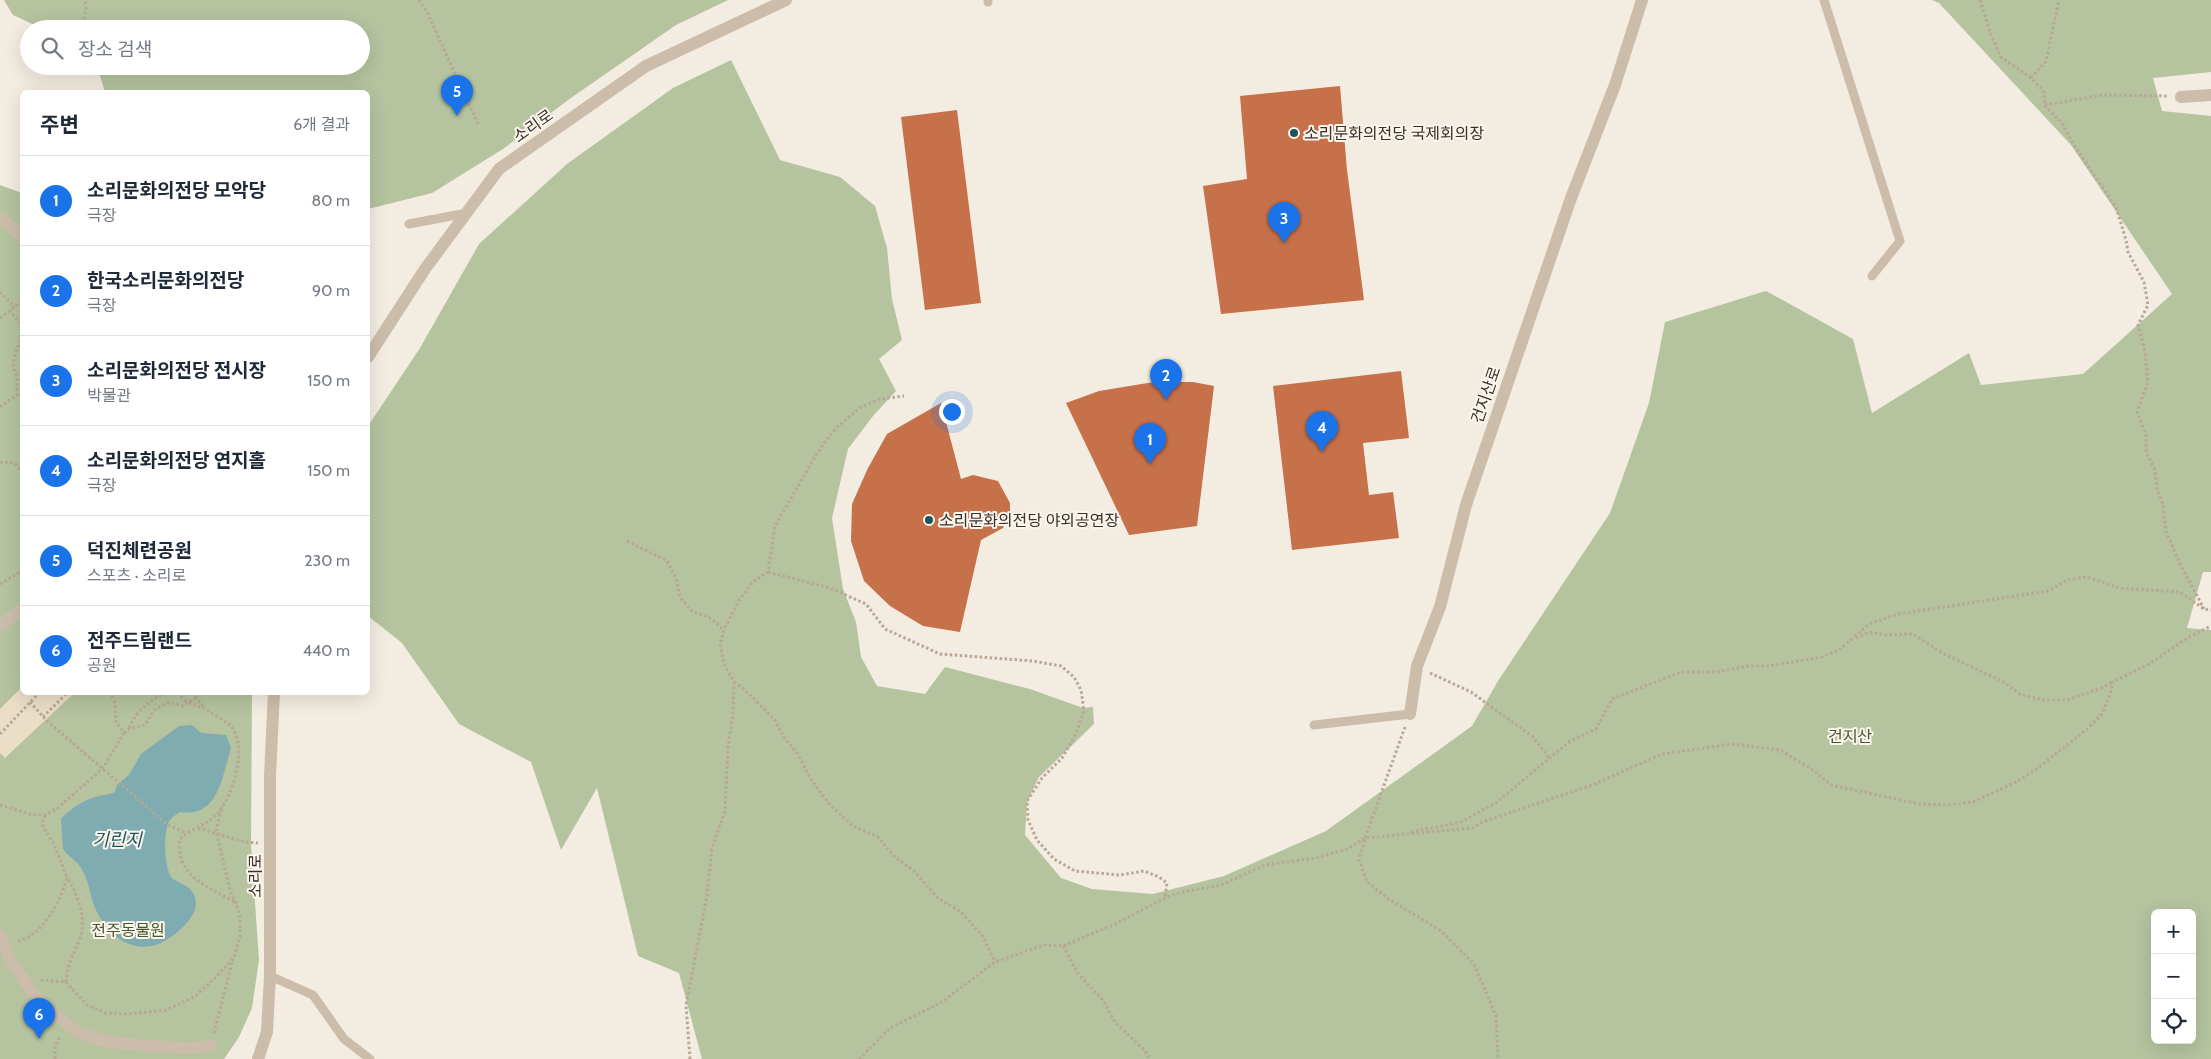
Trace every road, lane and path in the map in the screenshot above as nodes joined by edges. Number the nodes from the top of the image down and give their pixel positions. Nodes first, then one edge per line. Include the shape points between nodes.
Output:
1 (85, 0) edge
2 (419, 0) edge
3 (786, 0) edge
4 (1642, 0) edge
5 (1824, 0) edge
6 (1980, 0) edge
7 (2059, 0) edge
8 (84, 20) edge
9 (2031, 78) junction
10 (2211, 95) edge
11 (2181, 97) joint
12 (2045, 106) junction
13 (478, 124) dead end
14 (467, 213) junction
15 (0, 218) edge
16 (409, 224) dead end
17 (20, 234) edge
18 (1872, 276) dead end
19 (0, 292) edge
20 (20, 303) edge
21 (15, 307) junction
22 (10, 311) junction
23 (0, 318) edge
24 (20, 323) edge
25 (20, 341) edge
26 (370, 354) edge
27 (904, 396) dead end
28 (0, 407) edge
29 (0, 461) edge
30 (14, 464) junction
31 (20, 466) edge
32 (20, 470) edge
33 (627, 541) dead end
34 (20, 572) edge
35 (768, 572) junction
36 (0, 584) edge
37 (2204, 609) junction
38 (20, 610) edge
39 (2211, 610) edge
40 (0, 626) edge
41 (2211, 626) edge
42 (724, 630) junction
43 (1853, 639) junction
44 (1417, 666) junction
45 (734, 682) junction
46 (2112, 682) junction
47 (37, 695) edge
48 (65, 695) edge
49 (112, 695) edge
50 (160, 695) edge
51 (180, 695) edge
52 (194, 695) edge
53 (274, 695) edge
54 (196, 698) junction
55 (30, 702) junction
56 (188, 703) junction
57 (206, 710) junction
58 (1410, 714) junction
59 (43, 716) junction
60 (1314, 725) dead end
61 (129, 729) junction
62 (124, 733) junction
63 (0, 734) edge
64 (1549, 758) junction
65 (103, 768) junction
66 (0, 805) edge
67 (222, 806) junction
68 (46, 815) junction
69 (198, 828) junction
70 (186, 833) junction
71 (216, 834) junction
72 (1401, 834) junction
73 (1365, 838) junction
74 (271, 845) junction
75 (67, 877) junction
76 (1165, 898) junction
77 (237, 903) junction
78 (2, 939) edge
79 (1063, 946) junction
80 (233, 959) junction
81 (995, 962) junction
82 (19, 973) junction
83 (270, 976) junction
84 (66, 982) junction
85 (65, 1023) junction
86 (211, 1046) joint
87 (55, 1059) edge
88 (258, 1059) edge
89 (370, 1059) edge
90 (690, 1059) edge
91 (859, 1059) edge
92 (1150, 1059) edge
93 (1498, 1059) edge

1 - 8 path
2 - 13 path
3 - 14 street, 소리로 via 646,66 499,169
4 - 44 street, 건지산로 via 1615,85 1571,198 1509,377 1466,505 1440,607
5 - 18 lane via 1900,241
6 - 9 path via 2001,57
7 - 9 path via 2046,62
9 - 12 path via 2044,92
10 - 11 street
11 - 12 path via 2102,95
12 - 37 path via 2062,123 2116,207 2128,252 2144,282 2148,305 2138,325 2148,382 2137,412 2146,435 2146,452 2155,470 2166,531
14 - 16 lane
14 - 26 street, 소리로 via 425,269
15 - 17 street
19 - 21 path
20 - 21 path
21 - 22 path
22 - 23 path
22 - 24 path
25 - 28 path via 13,367 17,377 17,395
27 - 35 path via 880,399 861,407 836,428 775,526
29 - 30 path
30 - 31 path
30 - 32 path
33 - 42 path via 667,561 676,578 680,597 693,612 709,617
34 - 36 path
35 - 42 path via 754,581 739,600
35 - 76 path via 830,588 866,604 885,630 940,654 1061,666 1074,677 1081,690 1084,711 1076,734 1062,758 1042,778 1027,801 1028,820 1037,840 1054,859 1075,872 1120,875 1144,871 1159,876 1167,883
37 - 39 path
37 - 43 path via 2180,592 2119,588 2087,578 2067,580 2048,592 1898,614 1869,624
38 - 40 street
41 - 46 path
42 - 45 path via 720,645 724,664
43 - 46 path via 1869,632 1913,634 1946,655 2004,682 2021,696 2045,700 2067,700
43 - 64 path via 1822,657 1716,672 1681,672 1647,684 1612,699 1596,729 1570,741
44 - 58 street, 건지산로
44 - 64 path via 1472,692 1533,737
45 - 81 path via 775,720 831,806 853,826 878,837 938,898 961,912 982,935
45 - 90 path via 725,811 712,848 707,896 686,1005
46 - 72 path via 2102,714 2086,730 2038,768 1973,802 1919,804 1831,785 1780,750 1732,744 1662,754 1595,784 1472,828
47 - 55 path
48 - 59 path
49 - 62 path via 116,722
50 - 61 path via 136,714
51 - 56 path
52 - 54 path
53 - 74 street, 소리로
54 - 56 path
54 - 57 path
55 - 59 path
55 - 63 path
56 - 57 path
56 - 61 path via 183,706 169,702 154,710 145,725
57 - 67 path via 237,733 238,766
58 - 60 lane
58 - 73 path
59 - 65 path
61 - 62 path
62 - 65 path
64 - 72 path via 1497,802 1461,822
65 - 68 path
65 - 70 path via 168,825
66 - 68 path
67 - 69 path via 216,815
67 - 71 path
68 - 75 path via 43,827 54,844
69 - 70 path
69 - 71 path
70 - 77 path via 180,839 178,850 187,871
71 - 74 path
71 - 77 path via 230,890
72 - 73 path
73 - 76 path via 1347,849 1316,858 1265,865 1221,885
73 - 93 path via 1359,860 1367,882 1441,931 1474,964 1496,1016
74 - 83 street, 소리로
75 - 78 path via 52,913 25,940
75 - 84 path via 79,898 83,919 80,938 69,961
76 - 79 path
77 - 80 path via 240,936
78 - 82 street
79 - 81 path via 1044,946
79 - 92 path via 1079,975 1103,1000 1115,1022
80 - 84 path via 194,997 166,1010 106,1013 87,1005
80 - 86 path
81 - 91 path via 942,1002 890,1028
82 - 84 path
82 - 85 street via 38,1001
83 - 88 street, 소리로 via 266,1032
83 - 89 lane via 312,995 344,1039
85 - 86 street via 77,1032 103,1041 190,1048
85 - 87 path via 55,1047

